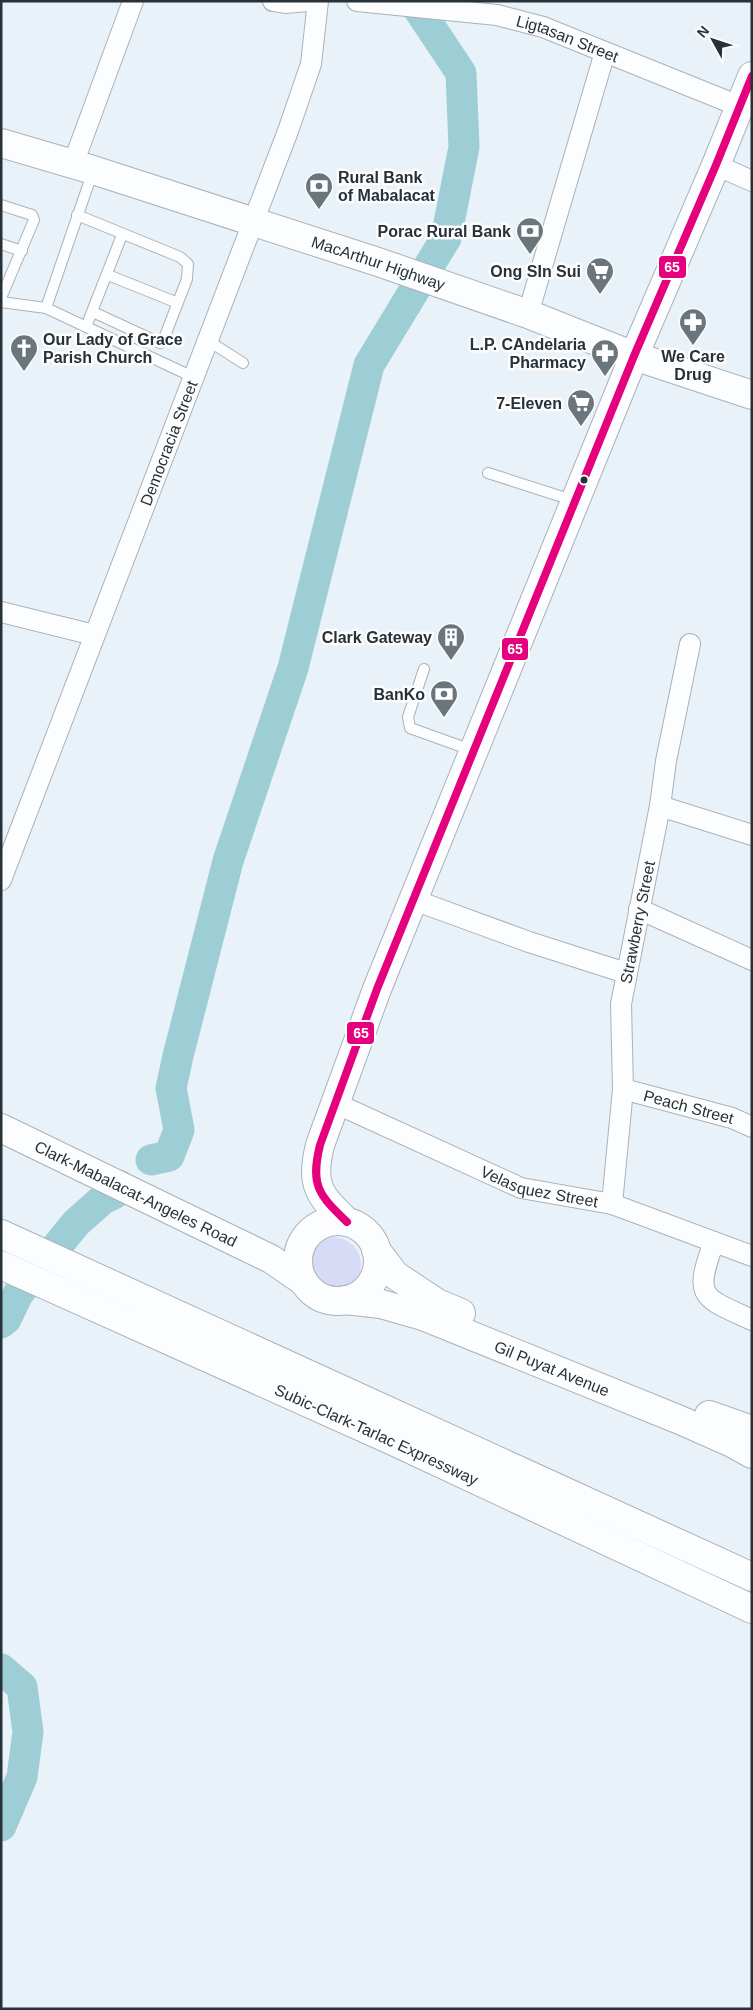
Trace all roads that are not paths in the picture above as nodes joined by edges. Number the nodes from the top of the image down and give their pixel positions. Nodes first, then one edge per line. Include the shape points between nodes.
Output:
1 (133, 1) edge
2 (273, 1) edge
3 (307, 1) edge
4 (318, 1) edge
5 (357, 1) edge
6 (498, 8) edge
7 (605, 52) junction
8 (752, 76) edge
9 (740, 106) junction
10 (1, 143) edge
11 (716, 165) junction
12 (83, 167) junction
13 (752, 181) edge
14 (1, 205) edge
15 (77, 216) junction
16 (252, 222) junction
17 (122, 235) junction
18 (1, 244) edge
19 (22, 251) junction
20 (108, 275) junction
21 (4, 282) edge
22 (1, 300) edge
23 (178, 303) junction
24 (46, 308) junction
25 (93, 312) junction
26 (528, 314) junction
27 (86, 327) junction
28 (207, 340) junction
29 (634, 356) junction
30 (243, 363) dead end
31 (193, 377) junction
32 (752, 395) edge
33 (488, 473) dead end
34 (576, 501) junction
35 (1, 612) edge
36 (94, 635) junction
37 (690, 644) dead end
38 (424, 670) dead end
39 (475, 751) junction
40 (660, 806) junction
41 (752, 835) edge
42 (1, 880) edge
43 (414, 900) junction
44 (639, 909) junction
45 (752, 960) edge
46 (626, 973) junction
47 (623, 1089) junction
48 (335, 1103) junction
49 (752, 1128) edge
50 (6, 1130) edge
51 (316, 1174) junction
52 (612, 1204) junction
53 (347, 1222) junction
54 (1, 1234) edge
55 (714, 1242) junction
56 (376, 1250) junction
57 (752, 1256) edge
58 (301, 1262) junction
59 (1, 1265) edge
60 (345, 1300) junction
61 (752, 1320) edge
62 (752, 1430) edge
63 (752, 1454) edge
64 (752, 1578) edge
65 (752, 1609) edge

1 - 12 street
2 - 3 street
4 - 16 street, Democracia Street via 311,64
5 - 6 street, Ligtasan Street via 451,11
6 - 7 street, Ligtasan Street
7 - 9 street, Ligtasan Street
7 - 26 street
8 - 9 main road
9 - 11 main road
10 - 12 main road, MacArthur Highway
11 - 13 street
11 - 29 main road
12 - 15 lane
12 - 16 main road, MacArthur Highway
14 - 19 lane via 32,215 34,220
15 - 17 lane
15 - 24 lane
16 - 26 main road, MacArthur Highway
16 - 28 street, Democracia Street
17 - 20 lane
17 - 23 lane via 185,260 188,264 187,279
18 - 19 lane
19 - 21 lane
20 - 23 lane
20 - 25 lane
21 - 22 lane
22 - 24 lane
23 - 25 lane via 160,343
24 - 27 lane
25 - 27 lane
26 - 29 main road, MacArthur Highway
27 - 31 lane
28 - 30 lane
28 - 31 street, Democracia Street
29 - 32 main road, MacArthur Highway
29 - 34 main road
31 - 36 street, Democracia Street
33 - 34 lane
34 - 39 main road
35 - 36 street
36 - 42 street, Democracia Street
37 - 40 street, Strawberry Street
38 - 39 lane via 408,717 410,728
39 - 43 main road
40 - 41 street
40 - 44 street, Strawberry Street
43 - 46 street via 528,942
43 - 48 main road
44 - 45 street
44 - 46 street, Strawberry Street
46 - 47 street, Strawberry Street via 621,1004
47 - 49 street, Peach Street via 732,1118
47 - 52 street, Strawberry Street
48 - 51 main road via 320,1145
48 - 52 street, Velasquez Street via 521,1188
50 - 58 main road, Clark-Mabalacat-Angeles Road via 265,1256
51 - 53 main road via 316,1184 326,1203
51 - 58 main road via 302,1232
52 - 55 street, Velasquez Street
53 - 56 main road via 362,1230
53 - 58 main road via 331,1222 309,1234
54 - 64 main road, Subic-Clark-Tarlac Expressway
55 - 57 street, Velasquez Street
55 - 61 street via 704,1268 702,1284 705,1294 721,1306
56 - 60 main road via 377,1266 372,1282 361,1294
56 - 62 main road, Gil Puyat Avenue via 395,1275 436,1303
58 - 60 main road via 314,1293 337,1301
59 - 65 main road, Subic-Clark-Tarlac Expressway via 393,1441
60 - 63 main road, Gil Puyat Avenue via 381,1304 423,1316 697,1428

